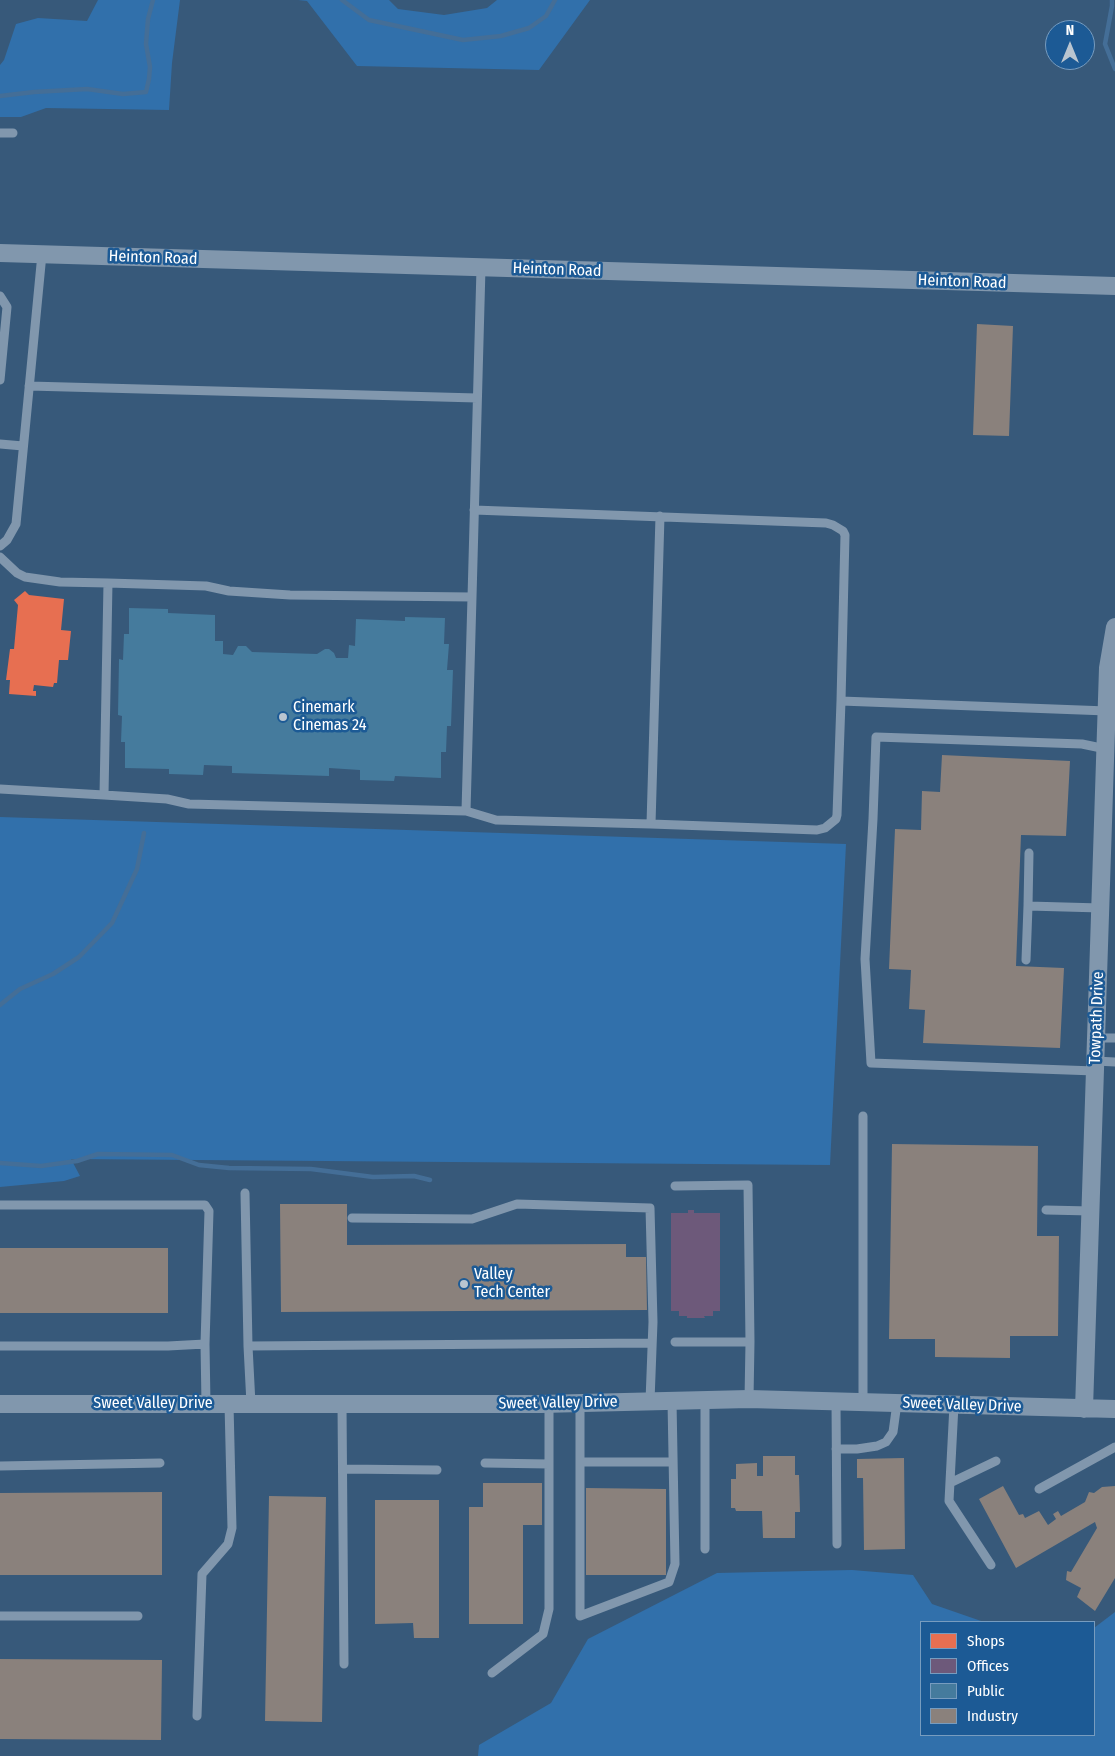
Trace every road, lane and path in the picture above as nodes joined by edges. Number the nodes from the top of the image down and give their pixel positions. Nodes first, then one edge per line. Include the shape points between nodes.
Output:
1 (0, 133) edge
2 (13, 133) dead end
3 (0, 253) edge
4 (42, 254) junction
5 (481, 268) junction
6 (1115, 286) edge
7 (0, 296) edge
8 (0, 380) edge
9 (29, 386) junction
10 (477, 398) junction
11 (0, 444) edge
12 (24, 446) junction
13 (474, 510) junction
14 (660, 516) junction
15 (0, 546) edge
16 (0, 557) edge
17 (108, 583) junction
18 (472, 597) junction
19 (1115, 627) edge
20 (841, 701) junction
21 (1107, 711) junction
22 (1110, 749) edge
23 (0, 789) edge
24 (104, 795) junction
25 (466, 812) junction
26 (651, 824) junction
27 (1029, 853) dead end
28 (1028, 906) junction
29 (1101, 908) junction
30 (1026, 960) dead end
31 (1096, 1038) junction
32 (1115, 1038) edge
33 (1115, 1062) edge
34 (1096, 1066) junction
35 (863, 1116) dead end
36 (675, 1186) dead end
37 (245, 1193) dead end
38 (0, 1205) edge
39 (1046, 1210) dead end
40 (1091, 1211) junction
41 (352, 1218) dead end
42 (674, 1342) dead end
43 (750, 1342) junction
44 (652, 1343) junction
45 (205, 1344) junction
46 (0, 1346) edge
47 (248, 1346) junction
48 (749, 1399) junction
49 (704, 1400) junction
50 (650, 1401) junction
51 (672, 1401) junction
52 (836, 1402) junction
53 (863, 1402) junction
54 (580, 1403) junction
55 (0, 1404) edge
56 (206, 1404) junction
57 (229, 1404) junction
58 (251, 1404) junction
59 (342, 1404) junction
60 (549, 1404) junction
61 (898, 1404) junction
62 (954, 1405) junction
63 (1084, 1409) junction
64 (1115, 1409) edge
65 (1115, 1447) edge
66 (836, 1449) junction
67 (996, 1461) dead end
68 (580, 1462) junction
69 (673, 1462) junction
70 (160, 1463) dead end
71 (485, 1463) dead end
72 (549, 1464) junction
73 (0, 1466) edge
74 (342, 1469) junction
75 (437, 1470) dead end
76 (950, 1483) junction
77 (1039, 1489) dead end
78 (837, 1544) dead end
79 (705, 1549) dead end
80 (991, 1565) dead end
81 (0, 1616) edge
82 (138, 1616) dead end
83 (344, 1664) dead end
84 (492, 1674) dead end
85 (197, 1716) dead end

1 - 2 lane
3 - 4 street, Heinton Road
4 - 5 street, Heinton Road
4 - 9 lane
5 - 6 street, Heinton Road
5 - 10 lane
7 - 8 lane via 7,307
9 - 10 lane
9 - 12 lane
10 - 13 lane
11 - 12 lane
12 - 15 lane via 16,524
13 - 14 lane
13 - 18 lane
14 - 20 lane via 826,522 843,531
14 - 26 lane
16 - 17 lane via 25,577
17 - 18 lane via 206,586 229,591 290,595
17 - 24 lane
18 - 25 lane
19 - 21 street, Towpath Drive via 1108,668
20 - 21 lane
20 - 26 lane via 837,815 825,828
21 - 22 street, Towpath Drive
22 - 29 street, Towpath Drive
22 - 34 lane via 1082,744 876,737 864,959 871,1063
23 - 24 lane
24 - 25 lane via 167,799 189,804
25 - 26 lane via 496,820
27 - 28 lane
28 - 29 lane
28 - 30 lane
29 - 31 street, Towpath Drive
31 - 32 lane
31 - 34 street, Towpath Drive
33 - 34 lane
34 - 40 street, Towpath Drive
35 - 53 lane
36 - 43 lane via 748,1185
37 - 47 lane
38 - 45 lane via 205,1205 208,1211
39 - 40 lane
40 - 63 street, Towpath Drive
41 - 44 lane via 472,1219 517,1204 650,1208
42 - 43 lane
43 - 48 lane
44 - 47 lane
44 - 50 lane
45 - 46 lane
45 - 56 lane
47 - 58 lane
48 - 49 street, Sweet Valley Drive
48 - 52 street, Sweet Valley Drive
49 - 51 street, Sweet Valley Drive
49 - 79 lane
50 - 51 street, Sweet Valley Drive
50 - 54 street, Sweet Valley Drive
51 - 69 lane
52 - 53 street, Sweet Valley Drive
52 - 66 lane
53 - 61 street, Sweet Valley Drive
54 - 60 street, Sweet Valley Drive
54 - 68 lane
55 - 56 street, Sweet Valley Drive
56 - 57 street, Sweet Valley Drive
57 - 58 street, Sweet Valley Drive
57 - 85 lane via 232,1528 228,1544 202,1574
58 - 59 street, Sweet Valley Drive
59 - 60 street, Sweet Valley Drive
59 - 74 lane
60 - 72 lane
61 - 62 street, Sweet Valley Drive
61 - 66 lane via 893,1432 886,1442 857,1449
62 - 63 street, Sweet Valley Drive
62 - 76 lane
63 - 64 street, Sweet Valley Drive
65 - 77 lane
66 - 78 lane
67 - 76 lane
68 - 69 lane
68 - 69 lane via 580,1616 670,1582 675,1564
70 - 73 lane
71 - 72 lane
72 - 84 lane via 549,1609 543,1634
74 - 75 lane
74 - 83 lane
76 - 80 lane via 949,1501
81 - 82 lane

